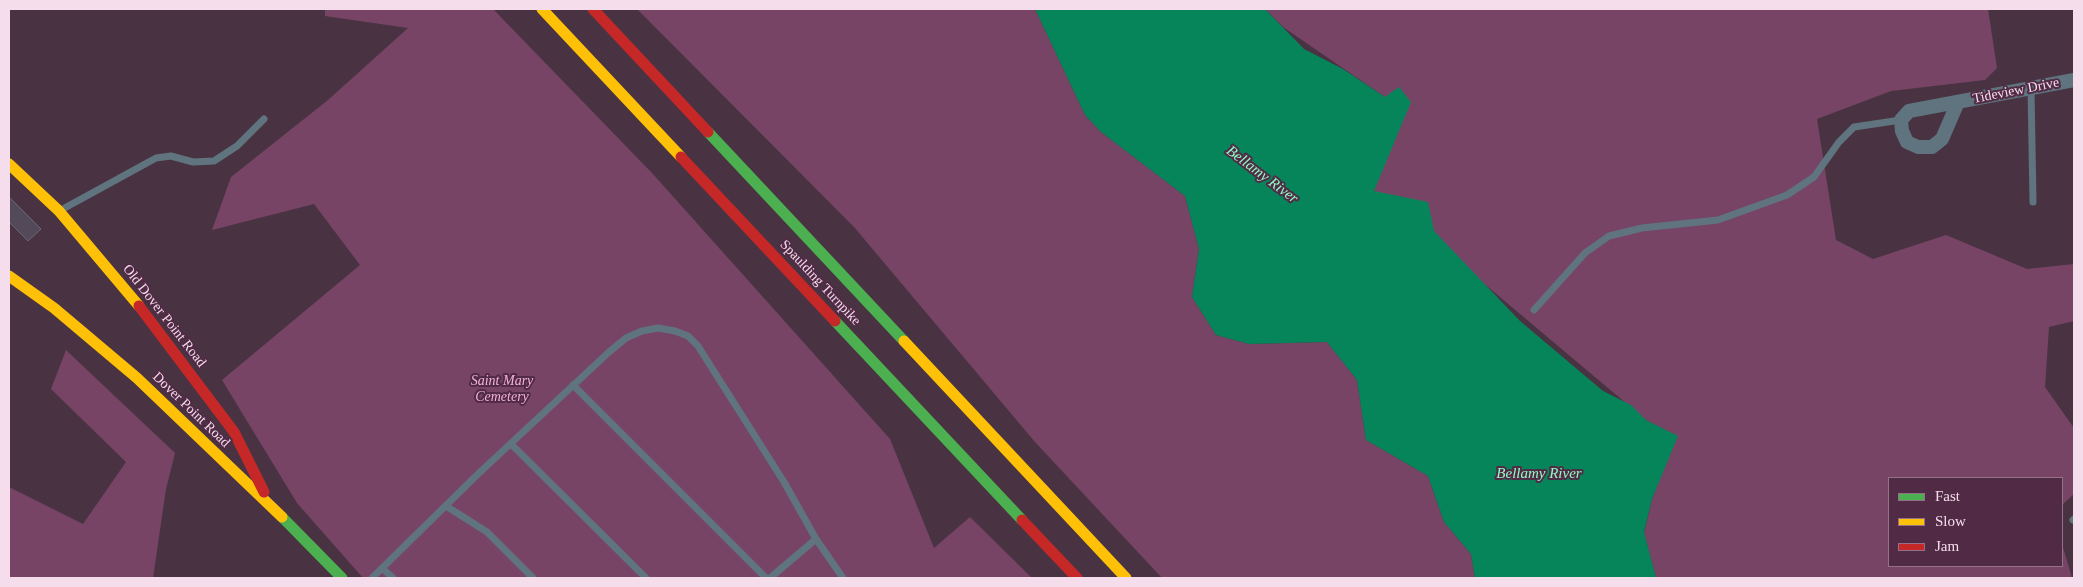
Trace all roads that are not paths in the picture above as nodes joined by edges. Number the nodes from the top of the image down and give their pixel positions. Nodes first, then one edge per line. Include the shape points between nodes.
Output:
1 (542, 9) edge
2 (593, 9) edge
3 (2074, 80) edge
4 (2031, 88) junction
5 (1958, 102) junction
6 (264, 119) dead end
7 (1901, 120) junction
8 (9, 164) edge
9 (2033, 202) dead end
10 (59, 211) junction
11 (9, 276) edge
12 (1534, 310) dead end
13 (573, 385) junction
14 (511, 444) junction
15 (270, 505) junction
16 (446, 506) junction
17 (816, 538) junction
18 (382, 568) junction
19 (342, 578) edge
20 (372, 578) edge
21 (393, 578) edge
22 (533, 578) edge
23 (646, 578) edge
24 (766, 578) edge
25 (770, 578) edge
26 (843, 578) edge
27 (1077, 578) edge
28 (1126, 578) edge

1 - 27 main road, Spaulding Turnpike
2 - 28 main road, Spaulding Turnpike
3 - 4 street, Tideview Drive
4 - 5 street, Tideview Drive
4 - 9 lane
5 - 7 street, Tideview Drive via 1909,111
5 - 7 street, Tideview Drive via 1942,139 1932,147 1918,147 1907,142
6 - 10 lane via 237,146 214,160 193,162 170,156 156,158
7 - 12 lane via 1854,127 1814,176 1787,195 1718,220 1642,228 1609,236 1585,253
8 - 10 main road, Old Dover Point Road
10 - 15 main road, Old Dover Point Road via 121,282 234,432
11 - 15 main road, Dover Point Road via 54,308 137,378
13 - 14 lane
13 - 17 lane via 634,334 658,328 688,336 713,369
13 - 24 lane
14 - 16 lane
14 - 23 lane
15 - 19 main road, Dover Point Road
16 - 18 lane
16 - 22 lane via 486,532
17 - 25 lane
17 - 26 lane
18 - 20 lane
18 - 21 lane

